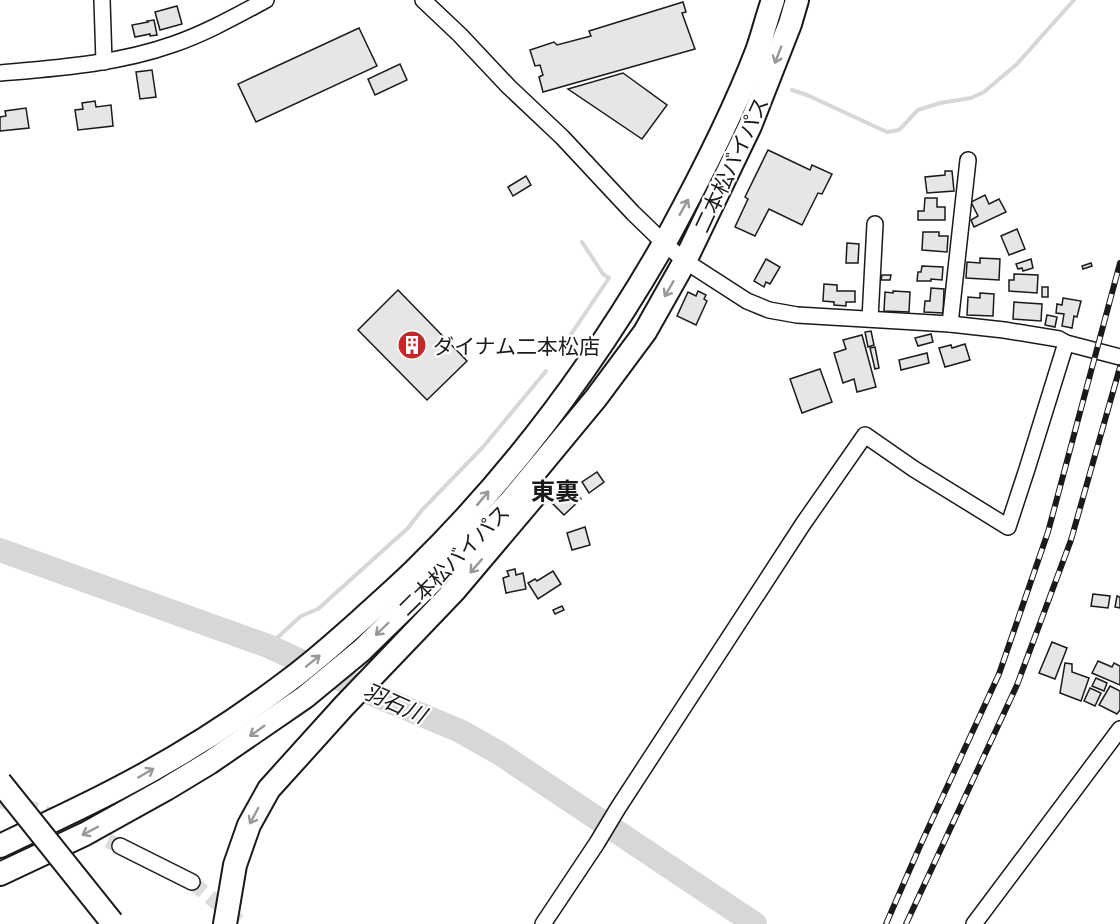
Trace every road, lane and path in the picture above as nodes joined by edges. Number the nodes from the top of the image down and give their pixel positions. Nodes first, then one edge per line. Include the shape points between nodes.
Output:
1 (102, 0) edge
2 (266, 0) edge
3 (423, 0) edge
4 (773, 0) edge
5 (797, 0) edge
6 (104, 62) junction
7 (0, 73) edge
8 (968, 160) dead end
9 (875, 224) dead end
10 (664, 243) junction
11 (685, 261) junction
12 (870, 319) junction
13 (950, 324) junction
14 (645, 332) junction
15 (1066, 343) junction
16 (1120, 357) edge
17 (1120, 729) edge
18 (1115, 748) edge
19 (0, 782) edge
20 (0, 802) edge
21 (0, 846) edge
22 (120, 846) tunnel mouth
23 (0, 874) edge
24 (192, 882) tunnel mouth
25 (108, 923) edge
26 (225, 924) edge
27 (543, 924) edge
28 (974, 924) edge

1 - 6 street
2 - 6 street via 173,45
3 - 10 street
10 -> 4 highway, 二本松バイパス via 725,126 757,51
5 -> 11 highway, 二本松バイパス via 750,126
6 - 7 street
8 - 13 street
9 - 12 street
10 - 11 street
21 -> 10 highway, 二本松バイパス via 174,757 289,681 337,642 417,569 531,442 599,348
11 - 12 street via 747,301 769,310
11 -> 14 highway, 二本松バイパス
12 - 13 street
13 - 15 street
14 -> 23 highway, 二本松バイパス via 510,502 362,650 305,697 209,764 85,834
14 -> 26 highway via 621,374 530,502 454,591 269,789 249,825 235,865
15 - 16 street
15 - 27 street via 1008,527 865,435
17 - 18 street
18 - 28 street
19 - 25 highway, bridge
20 - 25 highway
22 - 24 street

